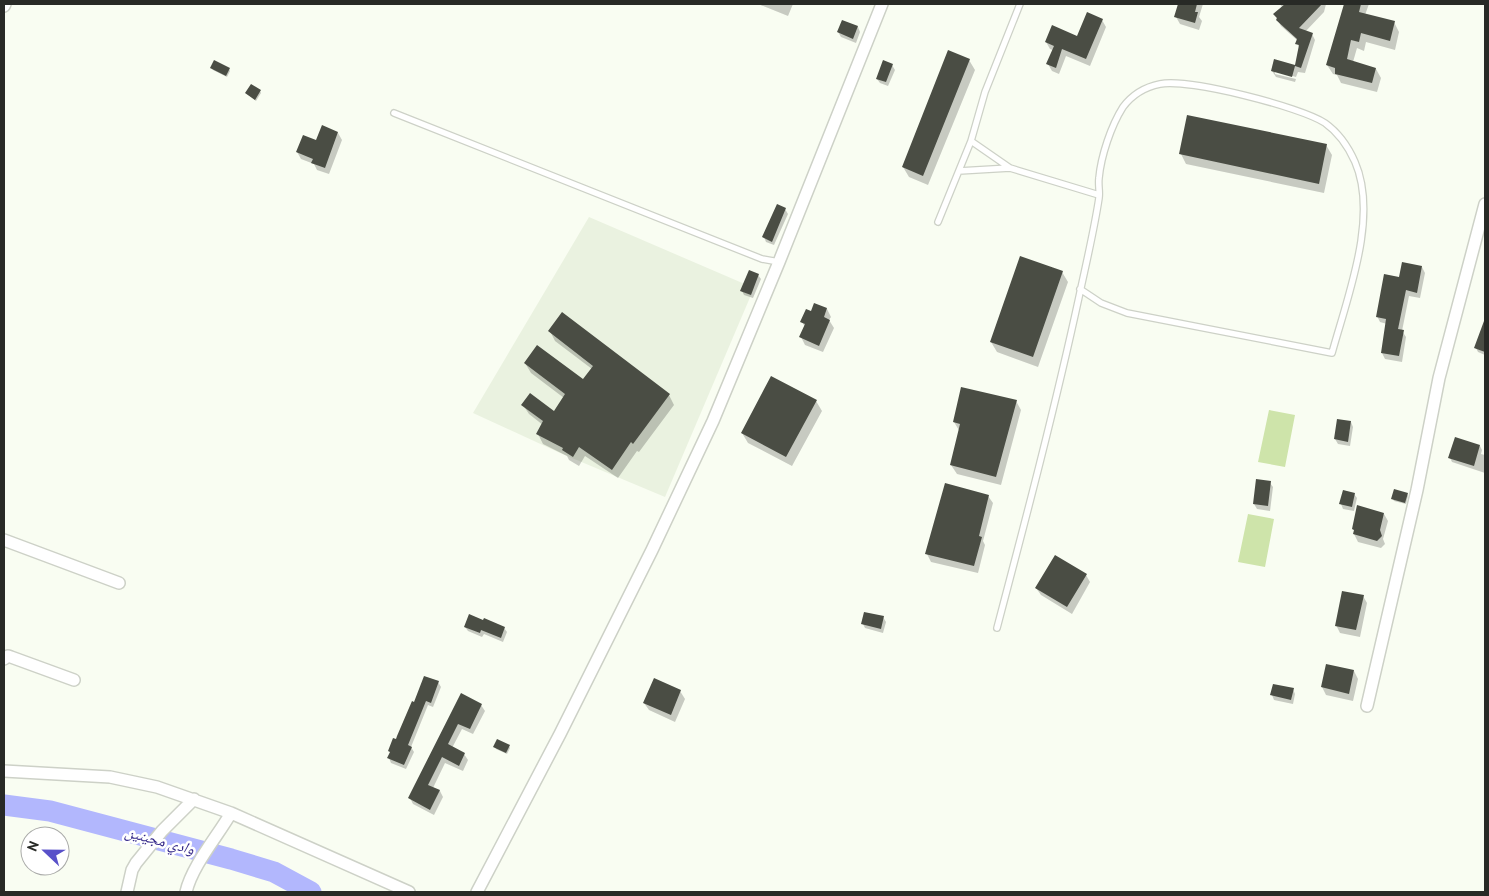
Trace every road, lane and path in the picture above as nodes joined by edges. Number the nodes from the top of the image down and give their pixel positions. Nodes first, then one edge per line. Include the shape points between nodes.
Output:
1 (882, 4) edge
2 (1020, 4) edge
3 (394, 113) dead end
4 (971, 142) junction
5 (1010, 168) junction
6 (959, 171) junction
7 (1099, 195) junction
8 (1485, 204) edge
9 (938, 222) dead end
10 (779, 262) junction
11 (1080, 289) junction
12 (4, 540) edge
13 (119, 583) dead end
14 (997, 628) dead end
15 (4, 659) edge
16 (74, 680) dead end
17 (1367, 706) dead end
18 (4, 771) edge
19 (194, 799) junction
20 (230, 814) junction
21 (392, 889) edge
22 (127, 892) edge
23 (186, 892) edge
24 (409, 892) edge
25 (477, 892) edge

1 - 10 street
2 - 4 lane via 986,92
3 - 10 lane via 762,259
4 - 5 lane
4 - 6 lane
5 - 6 lane
5 - 7 lane
6 - 9 lane
7 - 11 lane
7 - 11 lane via 1105,148 1115,122 1139,91 1162,83 1185,83 1245,96 1322,121 1345,143 1361,180 1364,198 1358,258 1332,353 1127,312 1101,303
8 - 17 street via 1439,378 1417,490
10 - 25 street via 713,421 652,550
11 - 14 lane via 1052,419
12 - 13 street
15 - 16 street via 8,656
18 - 19 street via 110,778 157,787
19 - 20 street
19 - 22 street via 142,855 132,870
20 - 21 street
20 - 23 street via 199,862
21 - 24 street

